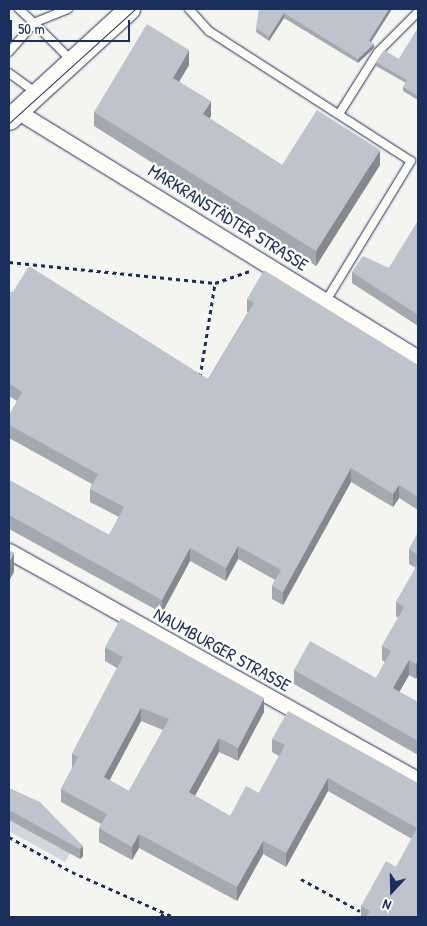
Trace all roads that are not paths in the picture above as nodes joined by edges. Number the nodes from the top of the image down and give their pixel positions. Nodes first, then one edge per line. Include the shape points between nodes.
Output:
1 (19, 9) edge
2 (68, 9) edge
3 (129, 9) edge
4 (189, 9) edge
5 (418, 12) edge
6 (34, 23) junction
7 (9, 52) edge
8 (72, 61) junction
9 (9, 72) edge
10 (37, 93) junction
11 (339, 114) junction
12 (11, 116) edge
13 (415, 162) edge
14 (326, 301) junction
15 (418, 358) edge
16 (9, 551) edge
17 (418, 780) edge

1 - 6 lane
2 - 6 lane
3 - 8 main road
4 - 11 lane via 209,31
5 - 11 lane via 378,52
6 - 7 lane
6 - 8 lane
8 - 10 main road
9 - 10 lane
10 - 12 main road
11 - 13 lane
12 - 14 street, MARKRANSTÄDTER STRASSE
13 - 14 lane
14 - 15 street, MARKRANSTÄDTER STRASSE
16 - 17 street, NAUMBURGER STRASSE

